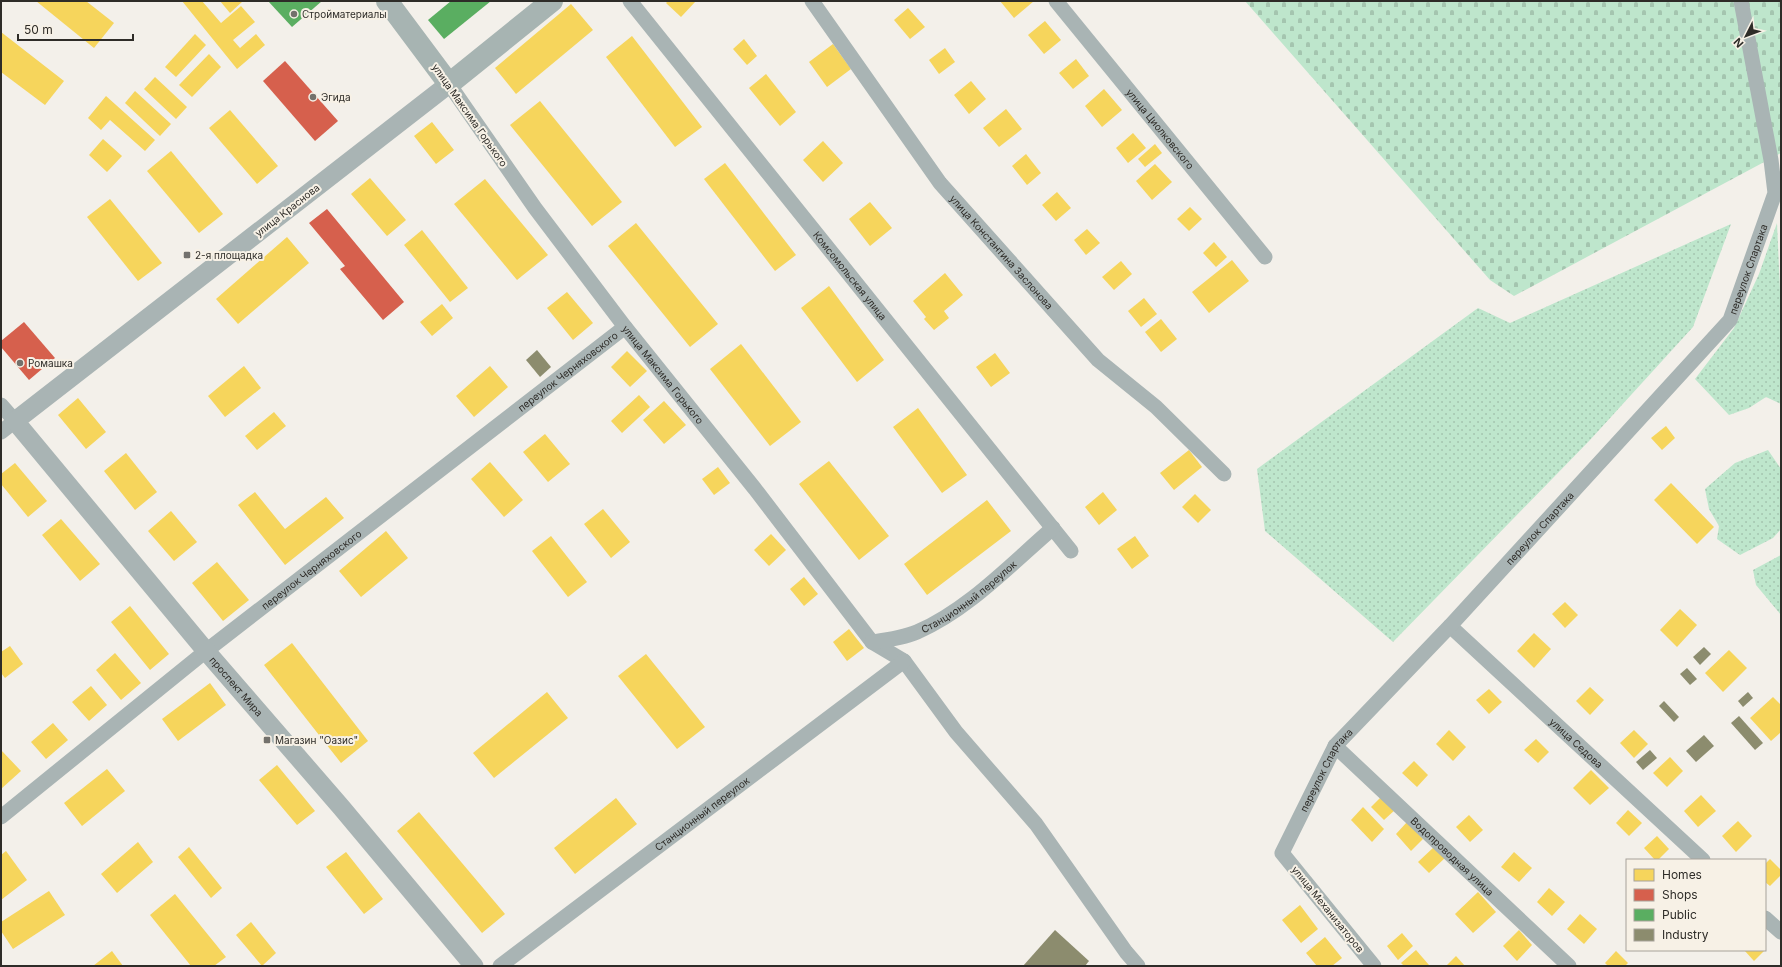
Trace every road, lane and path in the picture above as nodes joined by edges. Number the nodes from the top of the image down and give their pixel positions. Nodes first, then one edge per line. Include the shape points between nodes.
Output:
1 (387, 1) edge
2 (552, 1) edge
3 (630, 1) edge
4 (812, 1) edge
5 (1056, 1) edge
6 (1741, 1) edge
7 (449, 84) junction
8 (1265, 257) dead end
9 (625, 326) junction
10 (1, 405) edge
11 (8, 426) edge
12 (1224, 474) dead end
13 (1053, 528) junction
14 (1071, 551) dead end
15 (1450, 626) junction
16 (872, 642) junction
17 (206, 651) junction
18 (904, 661) junction
19 (1335, 746) junction
20 (1, 817) edge
21 (1282, 853) joint
22 (1702, 859) edge
23 (1766, 919) edge
24 (1781, 932) edge
25 (474, 966) edge
26 (500, 966) edge
27 (1138, 966) edge
28 (1374, 966) edge
29 (1569, 966) edge

1 - 7 main road, улица Максима Горького
2 - 7 main road, улица Краснова
3 - 13 street, Комсомольская улица
4 - 12 street, улица Константина Заслонова via 940,183 1098,360 1156,407
5 - 8 street, улица Циолковского
6 - 15 street, переулок Спартака via 1776,193 1730,320
7 - 9 street, улица Максима Горького via 535,208
7 - 11 street, улица Краснова
9 - 16 street, улица Максима Горького
9 - 17 street, переулок Черняховского
10 - 11 street, проспект Мира
11 - 17 street, проспект Мира
13 - 14 street, Комсомольская улица
13 - 16 street, Станционный переулок via 974,596 944,618 916,632
15 - 19 street, переулок Спартака
15 - 22 street, улица Седова
16 - 18 street, улица Максима Горького
17 - 20 street, переулок Черняховского
17 - 25 street, проспект Мира
18 - 26 street, Станционный переулок
18 - 27 street, улица Максима Горького via 956,732 1036,824
19 - 21 street, переулок Спартака
19 - 29 street, Водопроводная улица
21 - 28 street, улица Механизаторов
23 - 24 street

